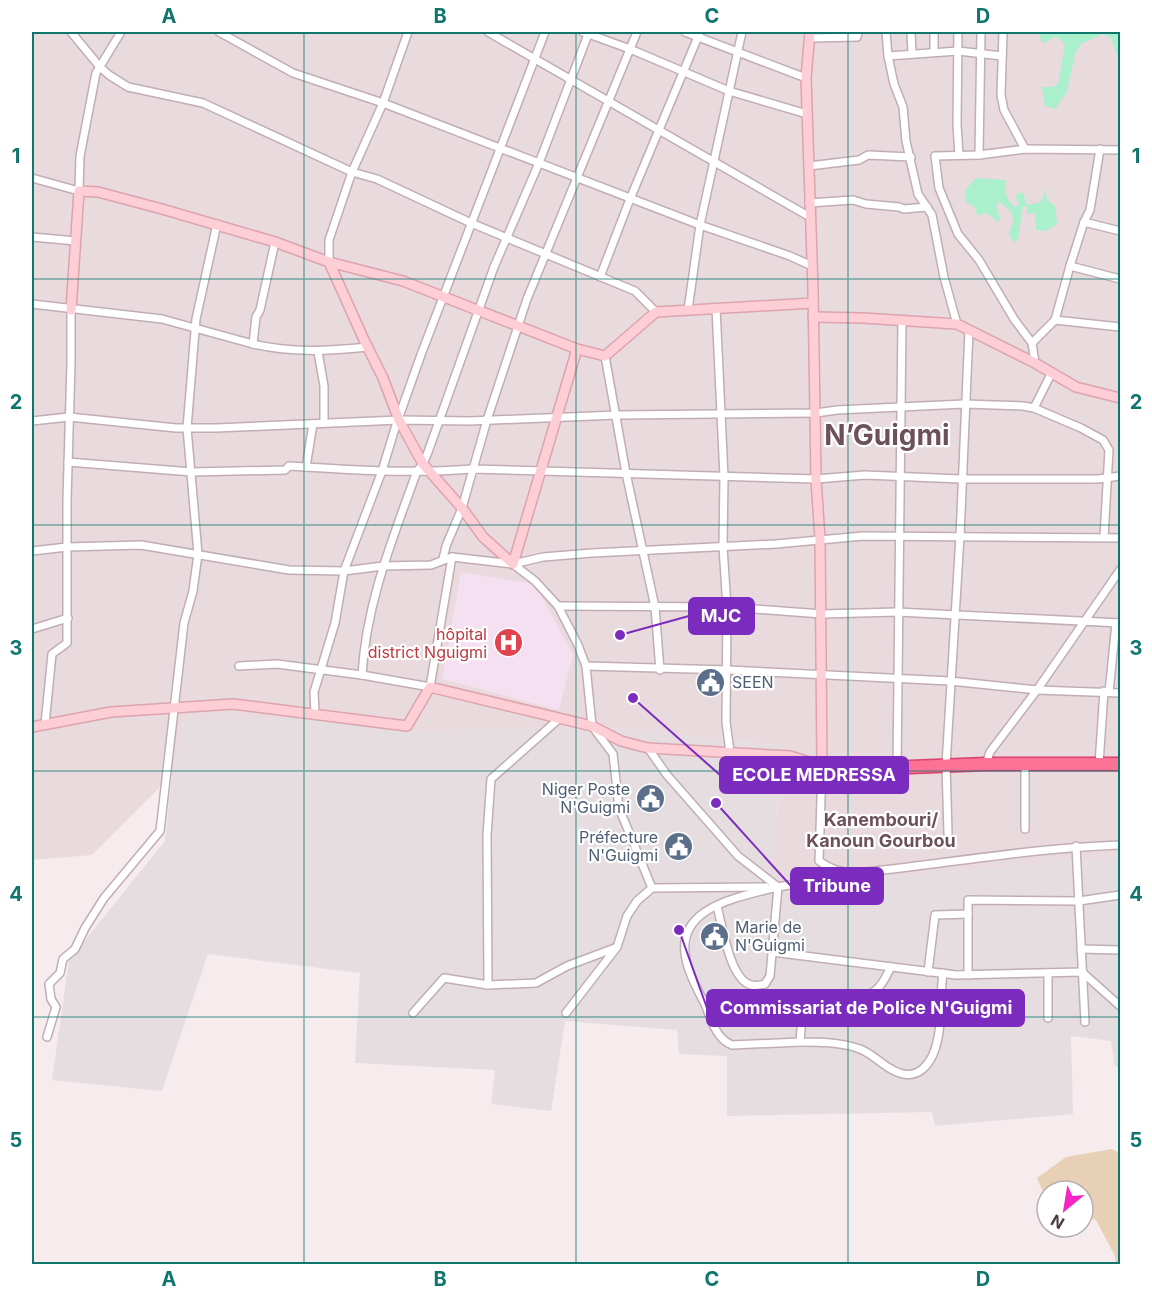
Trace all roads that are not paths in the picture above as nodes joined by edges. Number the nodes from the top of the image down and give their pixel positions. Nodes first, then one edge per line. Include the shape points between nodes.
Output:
1 (71, 32) edge
2 (121, 32) edge
3 (219, 32) edge
4 (408, 32) edge
5 (488, 32) edge
6 (545, 32) edge
7 (587, 32) edge
8 (637, 32) edge
9 (685, 32) edge
10 (742, 32) edge
11 (858, 32) edge
12 (886, 32) edge
13 (911, 32) edge
14 (934, 32) edge
15 (958, 32) edge
16 (981, 32) edge
17 (1003, 32) edge
18 (699, 34) edge
19 (810, 35) edge
20 (630, 49) junction
21 (958, 51) junction
22 (737, 52) junction
23 (934, 52) junction
24 (912, 53) junction
25 (982, 54) junction
26 (888, 56) junction
27 (1002, 56) junction
28 (535, 57) junction
29 (100, 67) junction
30 (683, 71) junction
31 (571, 78) junction
32 (806, 78) junction
33 (729, 91) junction
34 (608, 99) junction
35 (383, 103) junction
36 (807, 114) junction
37 (658, 130) junction
38 (500, 147) junction
39 (1025, 149) junction
40 (1100, 149) junction
41 (1120, 150) edge
42 (959, 155) junction
43 (979, 155) junction
44 (911, 157) junction
45 (715, 162) junction
46 (539, 163) junction
47 (808, 166) junction
48 (352, 172) junction
49 (576, 178) junction
50 (33, 179) edge
51 (79, 191) junction
52 (630, 199) junction
53 (809, 203) junction
54 (927, 207) junction
55 (810, 217) junction
56 (1083, 222) junction
57 (471, 223) junction
58 (217, 225) junction
59 (700, 225) junction
60 (1120, 231) edge
61 (32, 237) edge
62 (507, 238) junction
63 (76, 242) junction
64 (274, 242) junction
65 (545, 255) junction
66 (329, 262) junction
67 (812, 266) junction
68 (1070, 266) junction
69 (600, 277) junction
70 (1120, 279) edge
71 (445, 296) junction
72 (813, 303) junction
73 (32, 304) edge
74 (716, 308) junction
75 (70, 310) junction
76 (480, 310) junction
77 (688, 310) junction
78 (656, 312) junction
79 (813, 317) junction
80 (902, 320) junction
81 (1055, 320) junction
82 (957, 324) junction
83 (519, 326) junction
84 (1120, 327) edge
85 (195, 328) junction
86 (969, 331) junction
87 (1032, 343) junction
88 (253, 344) junction
89 (368, 347) junction
90 (577, 349) junction
91 (318, 352) junction
92 (605, 356) junction
93 (1035, 363) junction
94 (1051, 374) junction
95 (1120, 398) edge
96 (964, 404) junction
97 (901, 407) junction
98 (1034, 408) junction
99 (722, 412) junction
100 (816, 413) junction
101 (617, 415) junction
102 (69, 417) junction
103 (556, 417) junction
104 (399, 420) junction
105 (487, 420) junction
106 (32, 421) edge
107 (439, 421) junction
108 (324, 423) junction
109 (313, 424) junction
110 (187, 428) junction
111 (68, 462) junction
112 (306, 467) junction
113 (420, 468) junction
114 (471, 469) junction
115 (382, 471) junction
116 (192, 472) junction
117 (432, 472) junction
118 (541, 472) junction
119 (626, 473) junction
120 (1120, 476) edge
121 (724, 477) junction
122 (900, 477) junction
123 (1109, 478) junction
124 (816, 479) junction
125 (961, 479) junction
126 (462, 508) junction
127 (960, 536) junction
128 (899, 537) junction
129 (1104, 537) junction
130 (1120, 538) edge
131 (820, 540) junction
132 (67, 547) junction
133 (723, 547) junction
134 (32, 551) edge
135 (644, 551) junction
136 (198, 554) junction
137 (452, 557) junction
138 (443, 559) junction
139 (513, 564) junction
140 (383, 566) junction
141 (1120, 570) edge
142 (344, 571) junction
143 (558, 606) junction
144 (654, 607) junction
145 (727, 607) junction
146 (897, 612) junction
147 (822, 614) junction
148 (954, 616) junction
149 (68, 618) junction
150 (1084, 621) junction
151 (1118, 623) edge
152 (32, 628) edge
153 (239, 666) dead end
154 (586, 666) junction
155 (321, 670) junction
156 (660, 670) junction
157 (728, 670) junction
158 (362, 675) junction
159 (823, 676) junction
160 (897, 679) junction
161 (950, 681) junction
162 (430, 687) junction
163 (1037, 690) junction
164 (1106, 692) junction
165 (1120, 693) edge
166 (175, 709) junction
167 (315, 714) junction
168 (560, 718) junction
169 (45, 724) junction
170 (592, 726) junction
171 (32, 727) edge
172 (648, 748) junction
173 (730, 752) junction
174 (1025, 763) junction
175 (986, 764) junction
176 (1099, 764) junction
177 (1120, 764) edge
178 (946, 765) junction
179 (822, 766) junction
180 (897, 768) junction
181 (1025, 829) dead end
182 (948, 833) dead end
183 (1120, 844) edge
184 (1076, 846) junction
185 (828, 867) junction
186 (778, 887) junction
187 (652, 888) junction
188 (1120, 894) edge
189 (1079, 901) junction
190 (717, 906) junction
191 (968, 914) junction
192 (617, 947) junction
193 (1082, 949) junction
194 (1120, 950) edge
195 (772, 952) junction
196 (891, 968) junction
197 (928, 972) junction
198 (1083, 972) junction
199 (1048, 973) junction
200 (943, 974) junction
201 (968, 975) junction
202 (488, 985) junction
203 (1120, 1006) edge
204 (413, 1013) dead end
205 (566, 1014) dead end
206 (1048, 1018) dead end
207 (1085, 1022) dead end
208 (46, 1037) dead end
209 (800, 1042) junction

1 - 29 street
2 - 29 street
3 - 35 street via 293,73
4 - 35 street
5 - 28 street
6 - 28 street
7 - 20 street
7 - 31 street
8 - 20 street
9 - 18 street
10 - 22 street
11 - 19 street via 857,37
12 - 26 street
13 - 24 street
14 - 23 street
15 - 21 street
16 - 25 street
17 - 27 street
18 - 22 street
18 - 30 street
19 - 32 street
20 - 30 street
20 - 34 street
21 - 23 street
21 - 25 street
21 - 42 street
22 - 32 street
22 - 33 street
23 - 24 street
24 - 26 street
25 - 27 street
25 - 43 street
26 - 44 street via 903,107
27 - 39 street via 1004,110
28 - 31 street
28 - 38 street
29 - 48 street via 128,87 203,103
29 - 51 street via 80,156
30 - 33 street
30 - 37 street
31 - 34 street
31 - 46 street
32 - 36 street
33 - 36 street
33 - 45 street
34 - 37 street
34 - 49 street
35 - 38 street
35 - 48 street
36 - 47 street
37 - 45 street
37 - 52 street
38 - 46 street
38 - 57 street
39 - 40 street
39 - 43 street
40 - 41 street
40 - 56 street via 1090,210
42 - 43 street
42 - 87 street via 935,156 939,188 958,234
44 - 47 street via 868,156
44 - 54 street via 918,194
45 - 55 street
45 - 59 street
46 - 49 street
46 - 62 street
47 - 53 street
48 - 57 street via 377,178
48 - 66 street via 328,240
49 - 52 street
49 - 65 street
50 - 51 street
51 - 58 street via 98,192
51 - 63 street
52 - 59 street
52 - 69 street
53 - 54 street via 853,200 904,209
53 - 55 street
54 - 82 street
55 - 67 street
56 - 60 street
56 - 68 street
57 - 62 street
57 - 71 street
58 - 64 street
58 - 85 street
59 - 67 street
59 - 77 street
61 - 63 street
62 - 65 street
62 - 76 street
63 - 75 street
64 - 66 street
64 - 88 street
65 - 69 street
65 - 83 street
66 - 71 street
66 - 89 street
67 - 72 street
68 - 70 street
68 - 81 street
69 - 78 street via 635,291
71 - 76 street
71 - 104 street
72 - 74 street
72 - 79 street
73 - 75 street
74 - 77 street
74 - 99 street
75 - 85 street via 162,320
75 - 102 street
76 - 83 street
76 - 107 street
77 - 78 street
78 - 92 street
79 - 80 street
79 - 100 street
80 - 82 street
80 - 97 street
81 - 84 street
81 - 87 street
82 - 86 street
83 - 90 street
83 - 105 street
85 - 88 street
85 - 110 street
86 - 93 street
86 - 96 street
87 - 93 street
88 - 91 street
89 - 91 street
89 - 104 street
90 - 92 street
90 - 103 street
91 - 108 street via 324,387
92 - 101 street
93 - 94 street
94 - 95 street via 1076,387
94 - 98 street
96 - 97 street
96 - 98 street
96 - 125 street
97 - 100 street
97 - 122 street
98 - 123 street via 1103,440 1109,450
99 - 100 street
99 - 101 street
99 - 121 street
100 - 124 street
101 - 103 street
101 - 119 street
102 - 106 street
102 - 110 street
102 - 111 street
103 - 105 street
103 - 118 street
104 - 107 street
104 - 108 street
104 - 113 street
104 - 115 street
105 - 107 street
105 - 114 street
107 - 113 street
108 - 109 street
109 - 110 street
109 - 112 street
110 - 116 street
111 - 116 street
111 - 132 street
112 - 115 street
112 - 116 street
113 - 115 street
113 - 117 street
113 - 140 street
114 - 117 street
114 - 118 street
114 - 126 street
115 - 142 street
116 - 136 street
117 - 126 street
118 - 119 street
118 - 139 street
119 - 121 street
119 - 135 street
120 - 123 street
121 - 124 street
121 - 133 street
122 - 124 street
122 - 125 street
122 - 128 street
123 - 125 street
123 - 129 street
124 - 131 street
125 - 127 street
126 - 138 street
126 - 139 street via 483,537
127 - 128 street
127 - 129 street
127 - 148 street
128 - 131 street
128 - 146 street
129 - 130 street
131 - 133 street
131 - 147 street
132 - 134 street
132 - 136 street via 141,545
132 - 149 street
133 - 135 street
133 - 145 street
135 - 139 street via 565,555
135 - 144 street
136 - 142 street via 289,570
136 - 166 street via 184,623
137 - 138 street
137 - 139 street
137 - 162 street
138 - 140 street via 431,565
139 - 143 street
140 - 142 street
140 - 158 street via 363,649
141 - 150 street
142 - 155 street via 335,623
143 - 144 street
143 - 154 street
144 - 145 street
144 - 156 street
145 - 147 street
145 - 157 street
146 - 147 street
146 - 148 street
146 - 160 street
147 - 159 street
148 - 150 street
148 - 161 street
149 - 152 street
149 - 169 street via 67,643 52,654
150 - 151 street
150 - 163 street
151 - 164 street
153 - 155 street via 277,664
154 - 156 street
154 - 170 street
155 - 158 street
155 - 167 street via 314,692
156 - 157 street
157 - 159 street
157 - 173 street via 726,722
158 - 162 street
159 - 160 street
159 - 179 street
160 - 161 street
160 - 180 street
161 - 163 street
161 - 178 street
162 - 167 street via 407,726
162 - 168 street
163 - 164 street
163 - 175 street via 990,752
164 - 165 street
164 - 176 street
166 - 167 street via 232,704
166 - 169 street via 111,712
166 - 208 street via 160,831 104,898 75,949 63,959 60,973 49,984 56,1007
168 - 170 street
168 - 202 street via 491,779 487,835
169 - 171 street
170 - 172 street via 621,741
170 - 187 street via 613,754 619,808
172 - 173 street
172 - 186 street via 738,856
173 - 179 street via 790,756
174 - 175 highway
174 - 176 highway
174 - 181 street
175 - 178 highway
176 - 177 highway
178 - 180 highway
178 - 182 street
179 - 180 highway
179 - 185 street via 818,853 819,861
183 - 184 street
184 - 185 street via 855,873
184 - 189 street
185 - 186 street via 812,881
186 - 187 street
186 - 190 street
186 - 195 street
187 - 192 street via 627,916
188 - 189 street
189 - 191 street via 968,900
189 - 193 street
190 - 195 street via 740,979 749,985 765,984 770,976
190 - 209 street via 693,920 684,942 688,969 717,1032 732,1045
191 - 197 street via 936,915
191 - 201 street
192 - 202 street via 536,983
192 - 205 street
193 - 194 street
193 - 198 street
195 - 196 street
196 - 197 street
196 - 209 street via 880,987 861,998 806,1002
197 - 200 street
198 - 199 street
198 - 203 street
198 - 207 street
199 - 201 street
199 - 206 street
200 - 201 street
200 - 209 street via 938,1037 933,1056 917,1073 901,1074 852,1047
202 - 204 street via 444,978

